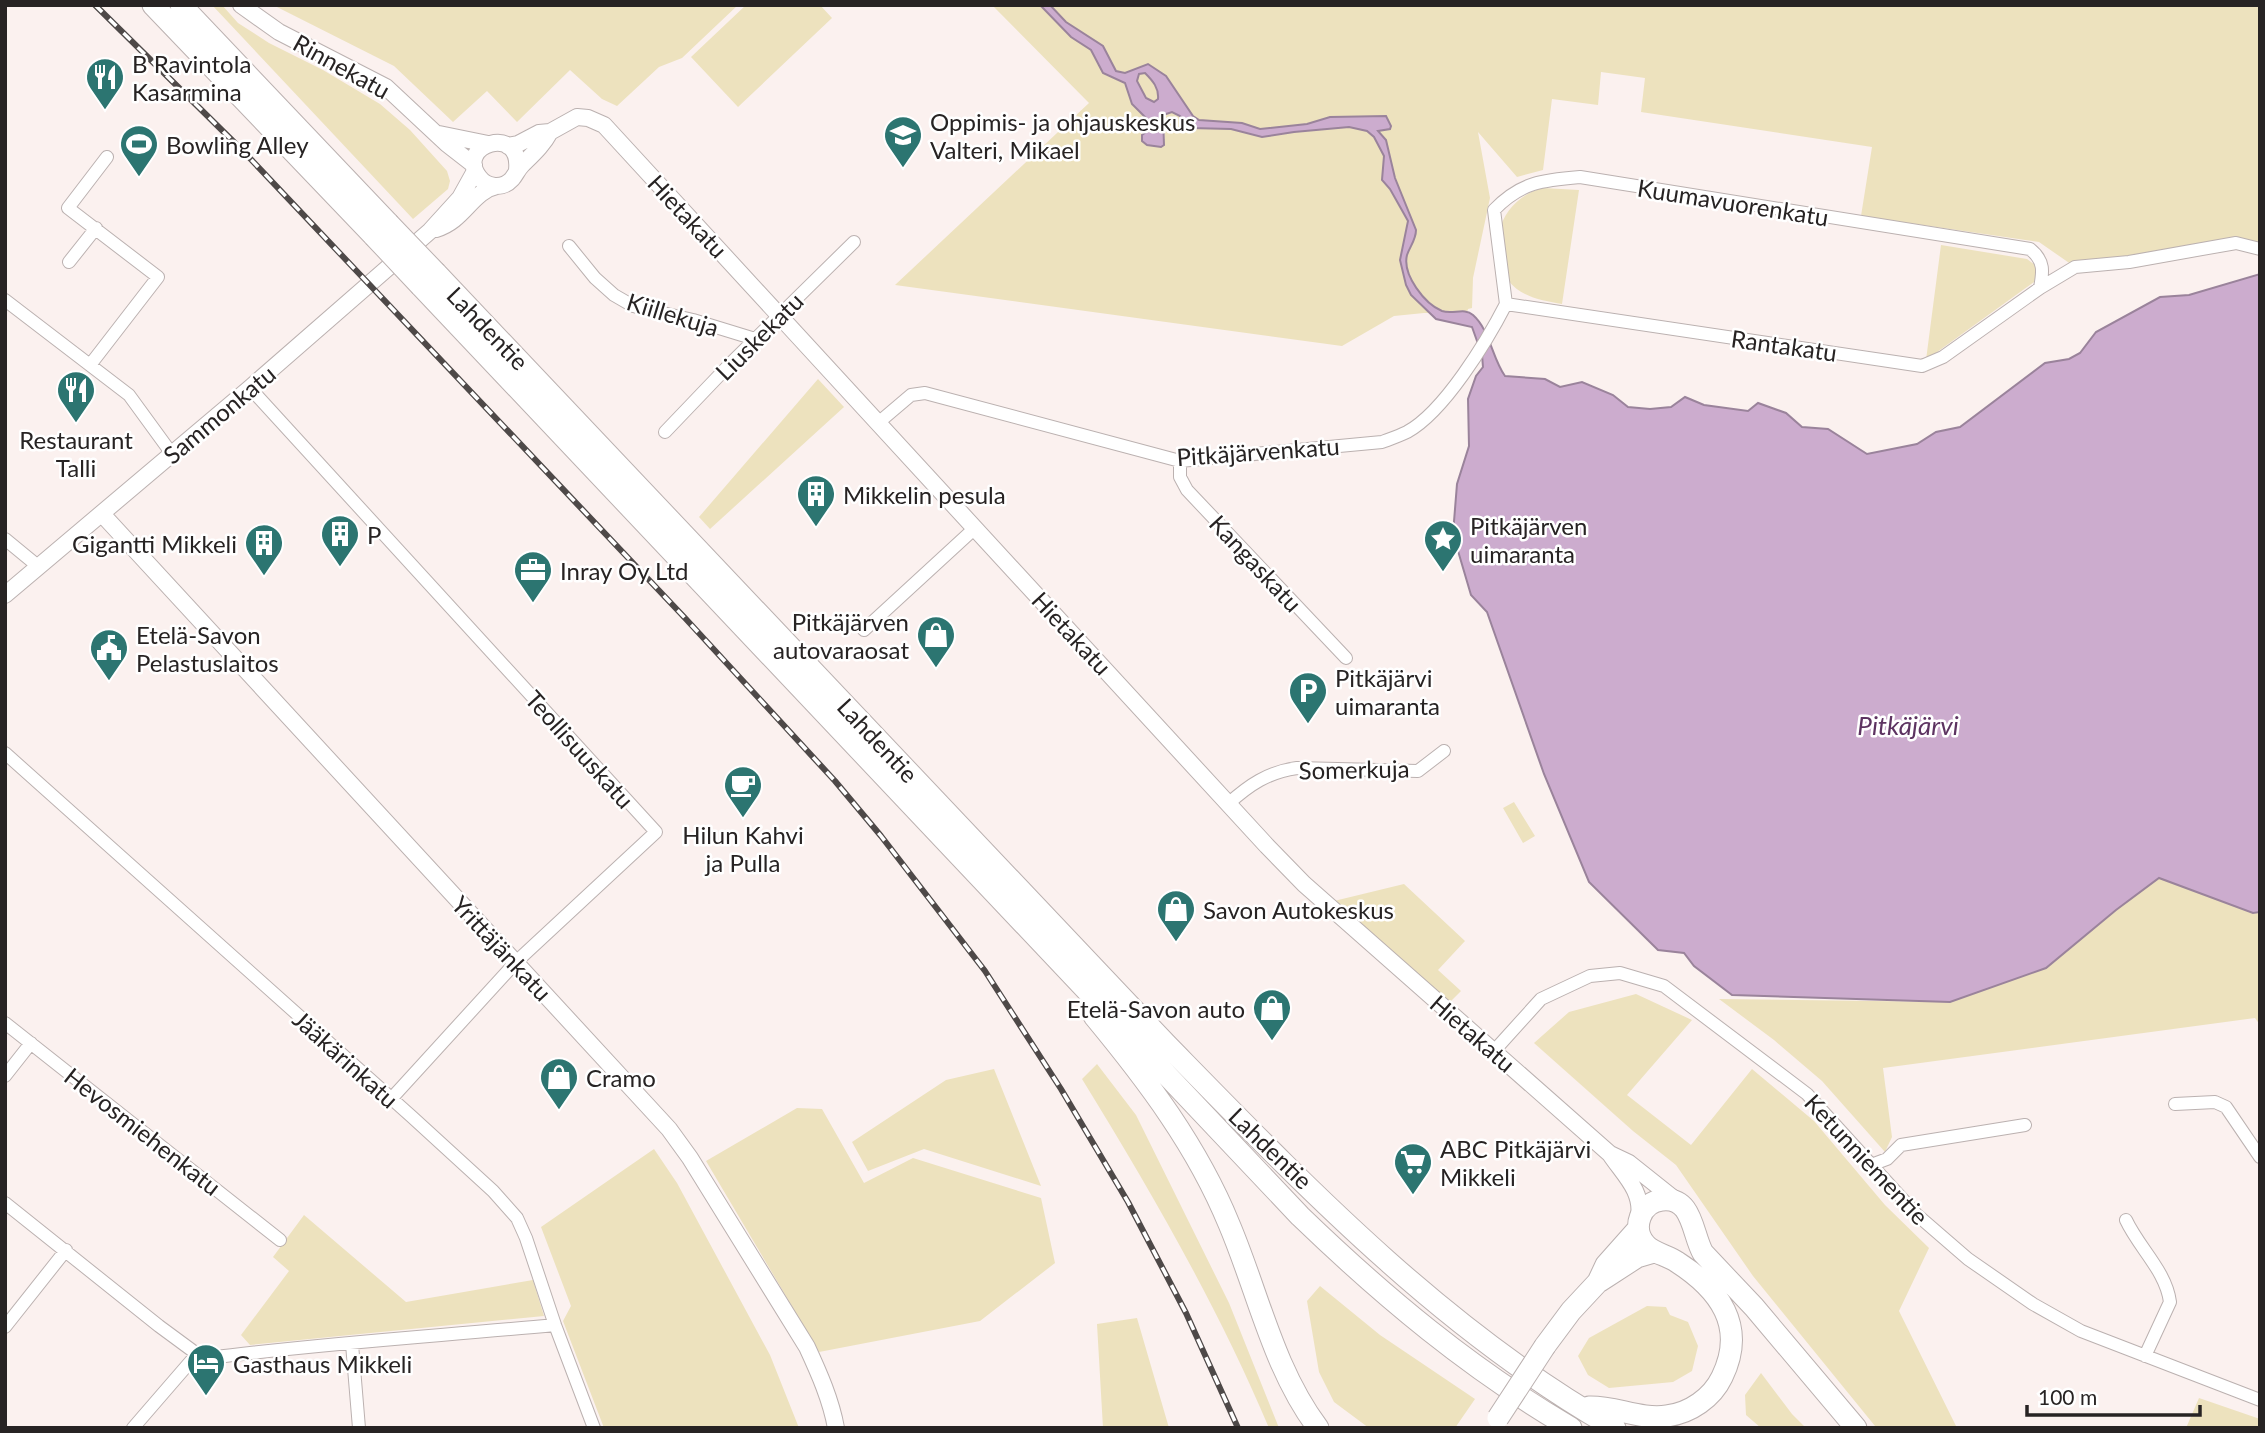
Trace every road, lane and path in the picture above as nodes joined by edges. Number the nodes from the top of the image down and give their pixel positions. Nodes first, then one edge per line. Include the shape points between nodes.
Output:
1 (153, 5) edge
2 (181, 5) edge
3 (241, 5) edge
4 (550, 132) junction
5 (438, 134) junction
6 (488, 144) junction
7 (508, 146) junction
8 (107, 157) dead end
9 (475, 168) junction
10 (517, 170) junction
11 (497, 186) junction
12 (96, 228) junction
13 (381, 230) junction
14 (430, 231) junction
15 (855, 242) dead end
16 (569, 246) dead end
17 (2260, 249) edge
18 (69, 262) dead end
19 (428, 280) junction
20 (2040, 288) junction
21 (5, 300) edge
22 (1506, 304) junction
23 (778, 316) junction
24 (755, 339) junction
25 (90, 365) junction
26 (250, 388) junction
27 (878, 423) junction
28 (665, 432) dead end
29 (172, 454) junction
30 (1180, 461) junction
31 (102, 514) junction
32 (975, 528) junction
33 (5, 539) edge
34 (39, 567) junction
35 (5, 595) edge
36 (864, 630) dead end
37 (1346, 658) dead end
38 (1444, 751) dead end
39 (5, 754) edge
40 (1228, 804) junction
41 (1038, 941) junction
42 (516, 962) junction
43 (5, 1023) edge
44 (31, 1043) junction
45 (1494, 1051) junction
46 (5, 1076) edge
47 (391, 1099) junction
48 (2175, 1104) dead end
49 (2025, 1125) dead end
50 (1610, 1154) junction
51 (2260, 1157) edge
52 (1871, 1165) junction
53 (5, 1203) edge
54 (1686, 1212) junction
55 (2126, 1220) dead end
56 (1639, 1223) junction
57 (280, 1240) dead end
58 (66, 1250) junction
59 (1659, 1253) junction
60 (1598, 1282) junction
61 (555, 1325) junction
62 (5, 1327) edge
63 (352, 1344) junction
64 (197, 1354) junction
65 (2145, 1356) junction
66 (2260, 1400) edge
67 (1579, 1407) junction
68 (1494, 1425) edge
69 (133, 1428) edge
70 (359, 1428) edge
71 (594, 1428) edge
72 (836, 1428) edge
73 (1318, 1428) edge
74 (1571, 1428) edge
75 (1615, 1428) edge
76 (1856, 1428) edge

1 - 13 highway, Lahdentie
2 - 13 highway, Lahdentie
3 - 5 street, Rinnekatu via 279,32 386,87
4 - 7 street, Hietakatu
4 - 10 street, Hietakatu
4 - 23 street, Hietakatu via 577,117 604,125
5 - 6 street
5 - 9 street, Rinnekatu
6 - 7 street
6 - 9 street via 478,152
7 - 10 street via 516,156
8 - 12 street via 68,208
9 - 11 street via 481,180
9 - 14 street, Sammonkatu via 460,198
10 - 11 street via 508,183
11 - 14 street, Sammonkatu via 481,192 446,226
12 - 18 street
12 - 25 street via 158,277
13 - 19 highway, Lahdentie, bridge
14 - 26 street, Sammonkatu
15 - 23 street, Liuskekatu
16 - 24 street, Kiillekuja via 595,278 633,306
17 - 20 street, Rantakatu via 2236,243 2075,267
19 - 41 highway, Lahdentie
19 - 67 highway, Lahdentie via 1250,1130 1401,1274 1498,1352
20 - 22 street, Rantakatu via 1943,357 1922,366
20 - 22 street, Kuumavuorenkatu via 2043,270 2031,249 1580,177 1527,186 1494,210
21 - 25 street
22 - 30 street, Pitkäjärvenkatu via 1477,356 1433,411 1408,432 1381,442
23 - 24 street, Liuskekatu
23 - 27 street, Hietakatu
24 - 28 street, Liuskekatu
25 - 29 street via 129,396
26 - 29 street, Sammonkatu
26 - 42 street, Teollisuuskatu via 656,832
27 - 30 street, Pitkäjärvenkatu via 911,395 925,393
27 - 32 street, Hietakatu
29 - 31 street, Sammonkatu
30 - 37 street, Kangaskatu via 1180,477 1187,490
31 - 34 street, Sammonkatu
31 - 42 street, Yrittäjänkatu
32 - 36 street
32 - 40 street, Hietakatu
33 - 34 street
34 - 35 street, Sammonkatu
38 - 40 street, Somerkuja via 1418,771 1280,771 1254,782
39 - 47 street, Jääkärinkatu
40 - 45 street, Hietakatu via 1304,884
41 - 73 highway via 1189,1143 1230,1224 1282,1365
41 - 74 highway, Lahdentie via 1360,1274 1467,1360
42 - 47 street, Teollisuuskatu
42 - 72 street, Yrittäjänkatu via 690,1157 807,1347
43 - 44 street, Hevosmiehenkatu
44 - 46 street
44 - 57 street, Hevosmiehenkatu
45 - 50 street, Hietakatu
45 - 52 street, Ketunniementie via 1541,999 1590,976 1620,973 1664,986 1807,1094
47 - 61 street, Jääkärinkatu via 517,1218
48 - 51 street via 2215,1102 2226,1107
49 - 52 street via 1900,1145 1887,1159
50 - 54 street, Hietakatu via 1629,1163
50 - 56 street, Hietakatu via 1638,1193
52 - 65 street, Ketunniementie via 1916,1214 1968,1259 2081,1331
53 - 58 street
54 - 56 highway via 1668,1199 1656,1200 1646,1207
54 - 59 highway via 1692,1231 1689,1240 1674,1252
54 - 76 highway via 1703,1254
55 - 65 street via 2169,1292 2170,1302
56 - 59 highway via 1646,1246
56 - 60 highway
58 - 62 street
58 - 64 street
59 - 60 highway via 1637,1256
59 - 67 highway via 1710,1287 1727,1314 1732,1344 1718,1385 1696,1406 1669,1416
60 - 68 highway, bridge via 1545,1346
61 - 63 street
61 - 71 street, Jääkärinkatu
63 - 64 street via 209,1358
63 - 70 street
64 - 69 street
65 - 66 street, Ketunniementie
67 - 75 highway, Lahdentie

